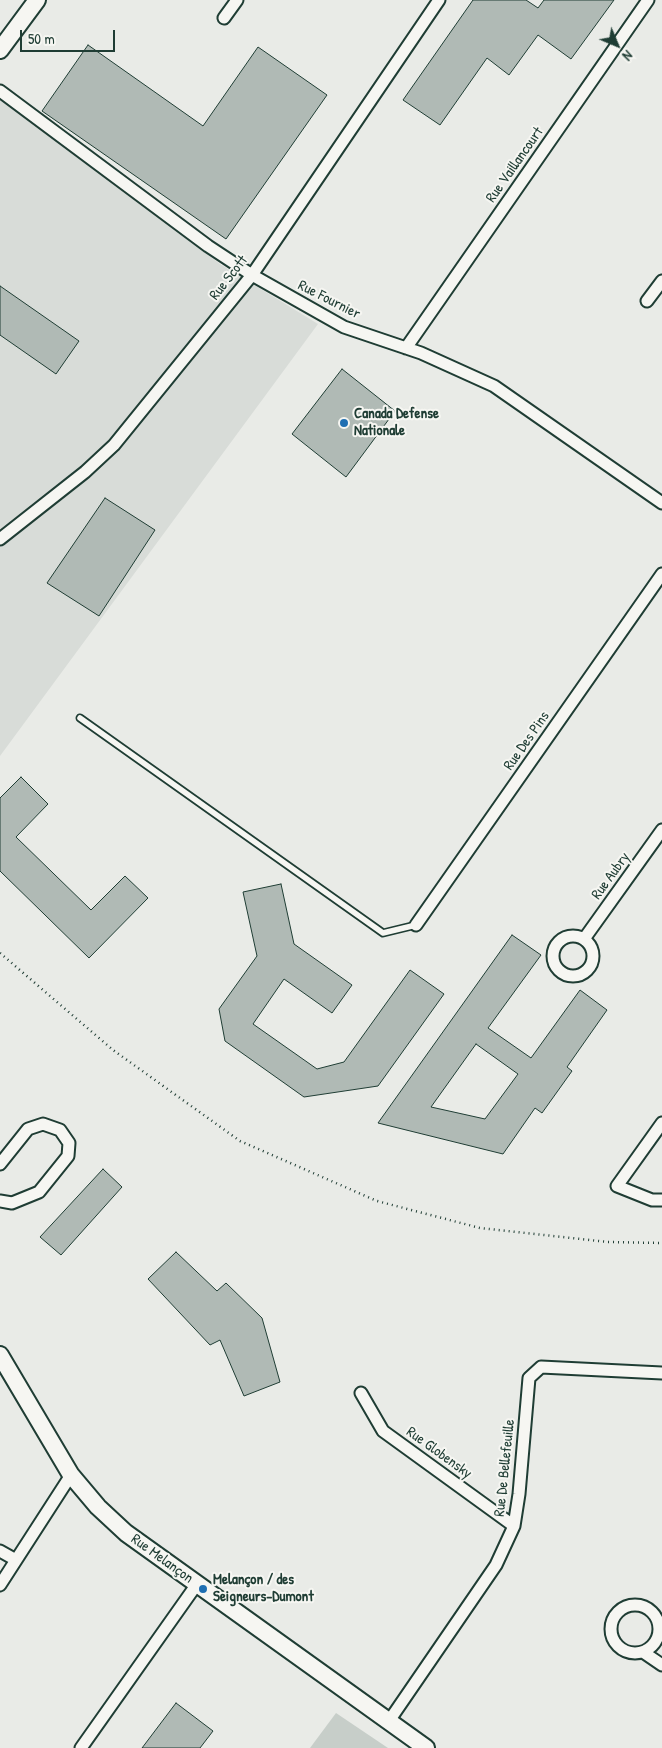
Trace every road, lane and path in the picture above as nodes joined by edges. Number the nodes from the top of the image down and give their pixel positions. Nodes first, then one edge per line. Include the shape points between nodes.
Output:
1 (37, 0) edge
2 (237, 0) edge
3 (439, 0) edge
4 (648, 0) edge
5 (224, 18) dead end
6 (0, 50) edge
7 (0, 92) edge
8 (252, 275) junction
9 (662, 281) edge
10 (647, 301) dead end
11 (406, 348) junction
12 (662, 503) edge
13 (0, 539) edge
14 (662, 574) edge
15 (80, 718) dead end
16 (662, 830) edge
17 (416, 925) joint
18 (584, 939) dead end
19 (0, 953) edge
20 (662, 1123) edge
21 (0, 1164) edge
22 (662, 1200) edge
23 (0, 1201) edge
24 (662, 1243) edge
25 (0, 1355) edge
26 (662, 1373) edge
27 (361, 1393) dead end
28 (71, 1476) junction
29 (514, 1526) junction
30 (0, 1551) edge
31 (16, 1560) junction
32 (197, 1584) junction
33 (0, 1585) edge
34 (643, 1652) junction
35 (662, 1665) edge
36 (389, 1721) junction
37 (81, 1748) edge
38 (426, 1748) edge

1 - 6 street
2 - 5 street
3 - 8 street, Rue Scott
4 - 11 street, Rue Vaillancourt
7 - 8 street, Rue Fournier
8 - 11 street, Rue Fournier via 344,326
8 - 13 street, Rue Scott via 114,445
9 - 10 street
11 - 12 street, Rue Fournier via 494,386
14 - 17 street, Rue Des Pins
15 - 17 lane via 383,933
16 - 18 street, Rue Aubry
19 - 24 path via 113,1050 249,1145 377,1201 480,1228 608,1242
20 - 22 street via 617,1186 652,1200
21 - 23 street via 28,1129 43,1124 60,1130 69,1143 68,1156 39,1192 12,1203
25 - 28 street, Rue Melançon
26 - 29 street, Rue De Bellefeuille via 541,1368 529,1378
27 - 29 street, Rue Globensky via 383,1431
28 - 31 street
28 - 32 street, Rue Melançon via 126,1533
29 - 36 street, Rue De Bellefeuille via 496,1565
30 - 31 street
31 - 33 street
32 - 36 street, Rue Melançon
32 - 37 street
34 - 34 street via 650,1648 660,1630 656,1616 645,1606 631,1604 613,1617 613,1639 623,1650
34 - 35 street
36 - 38 street, Rue Melançon

